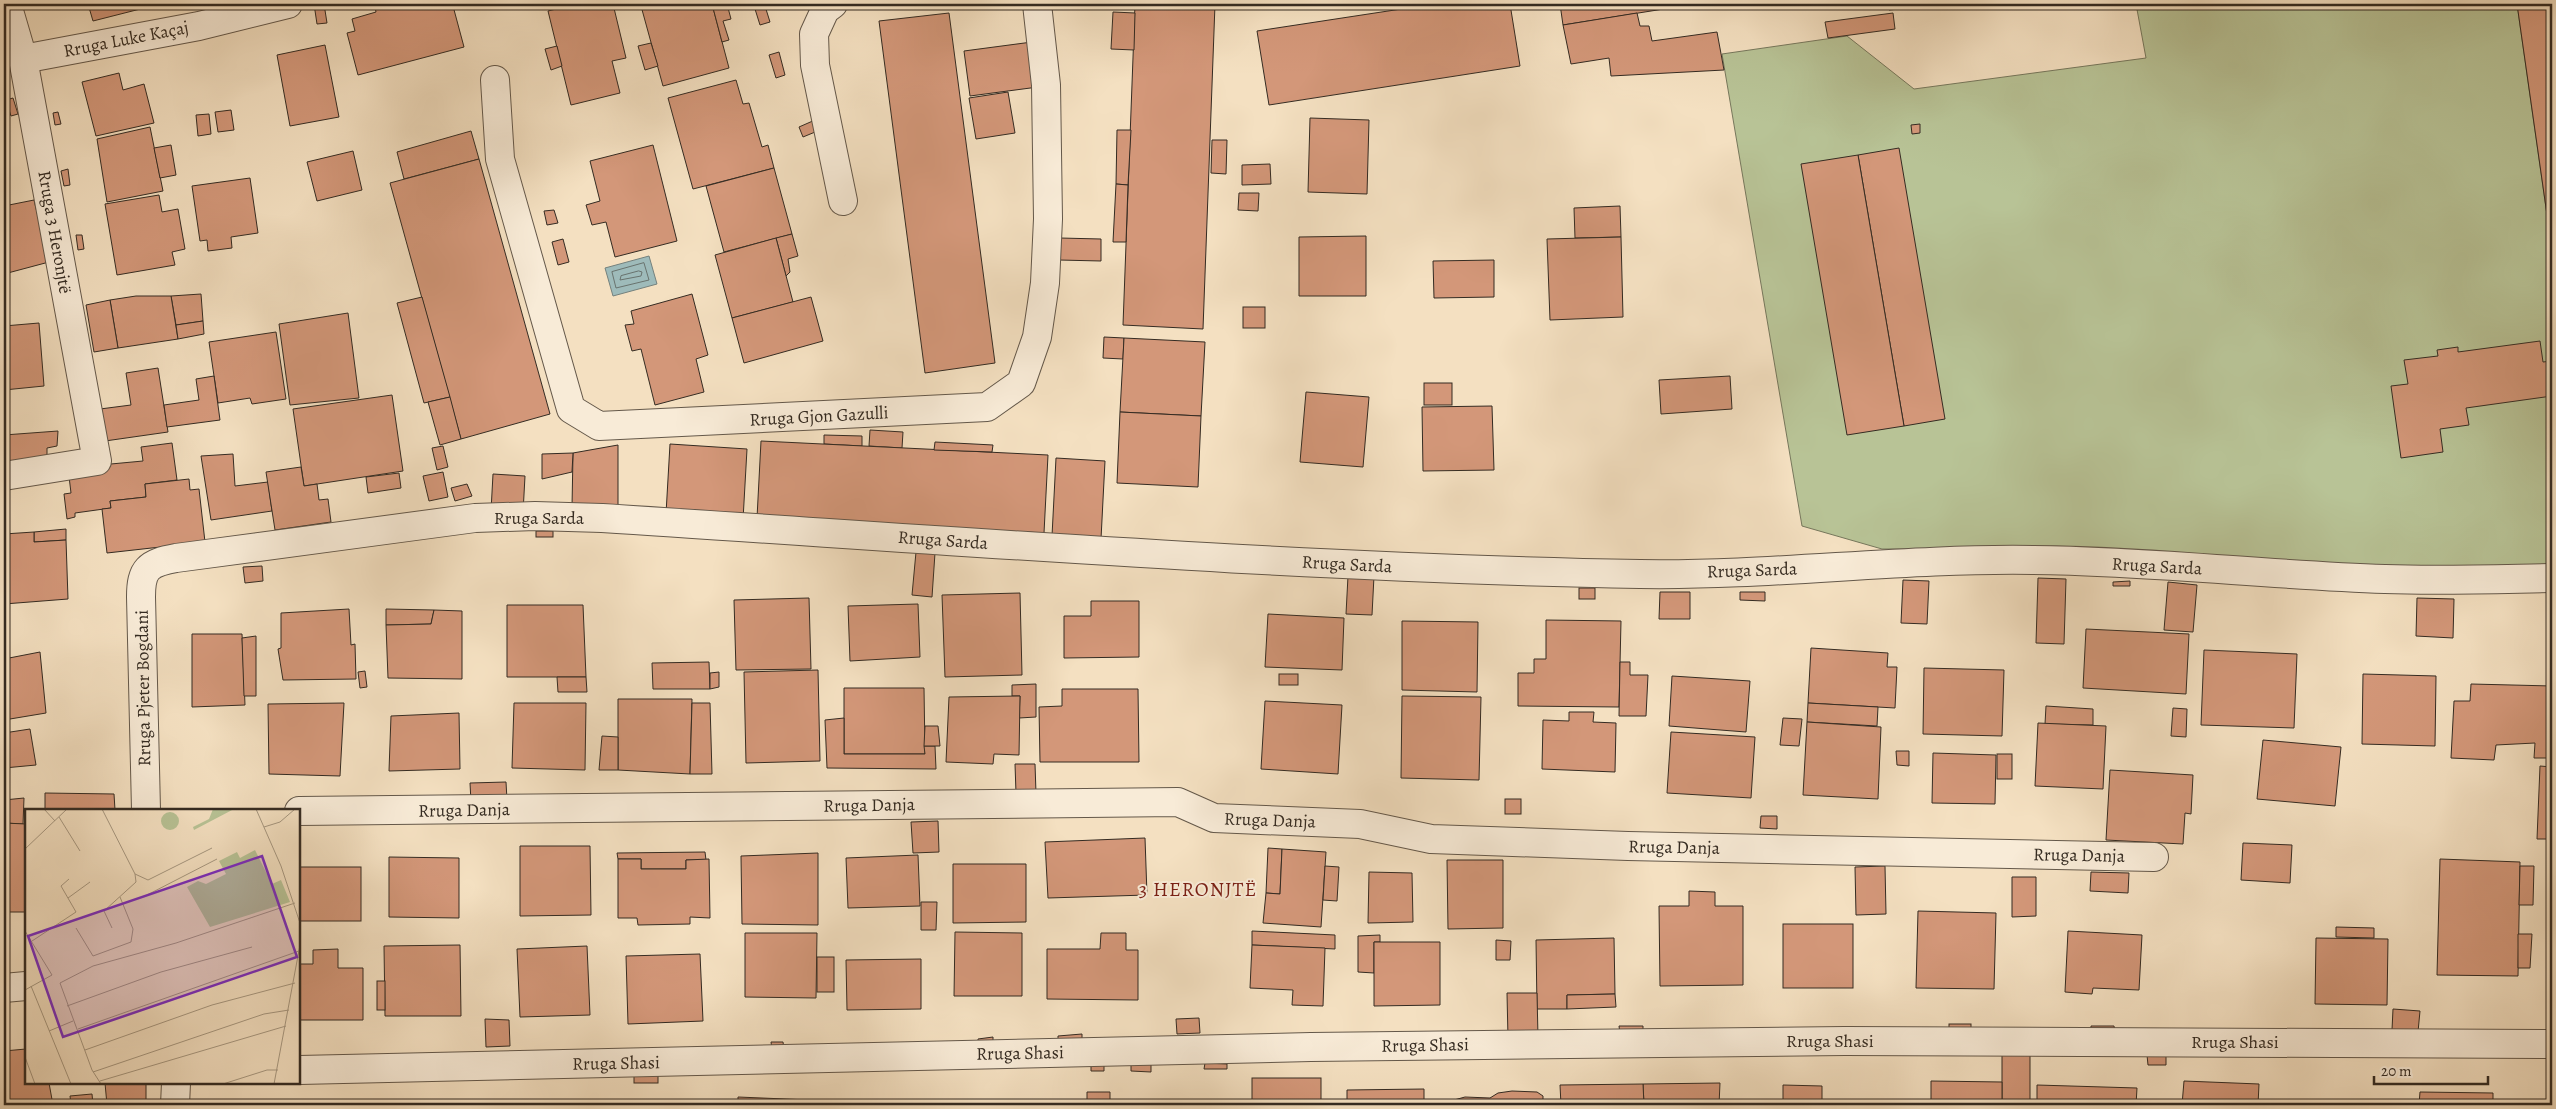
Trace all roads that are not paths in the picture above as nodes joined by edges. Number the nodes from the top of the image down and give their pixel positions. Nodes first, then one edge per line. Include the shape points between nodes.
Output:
1 (7, 4) edge
2 (288, 4) edge
3 (833, 4) edge
4 (1037, 4) edge
5 (23, 59) junction
6 (495, 80) dead end
7 (843, 202) dead end
8 (4, 476) edge
9 (148, 568) joint
10 (2552, 578) edge
11 (146, 809) edge
12 (300, 811) edge
13 (2154, 857) dead end
14 (25, 986) edge
15 (4, 988) edge
16 (2552, 1044) edge
17 (300, 1070) edge
18 (176, 1084) edge
19 (175, 1105) edge

1 - 5 street, Rruga 3 Heronjtë
2 - 5 street, Rruga Luke Kaçaj via 199,26
3 - 7 street via 825,10 814,34 814,65
4 - 6 street, Rruga Gjon Gazulli via 1046,85 1048,219 1045,283 1037,337 1021,383 987,407 599,426 571,410 500,159
5 - 8 street, Rruga 3 Heronjtë via 97,461
9 - 10 street, Rruga Sarda via 155,562 176,558 474,518 535,516 1421,568 1647,574 1782,570 1912,561 2035,560 2388,579
9 - 11 street, Rruga Pjeter Bogdani via 143,575 140,597
12 - 13 street, Rruga Danja via 1178,802 1214,818 1360,824 1431,839
14 - 15 street
16 - 17 street, Rruga Shasi via 1845,1041 1351,1046
18 - 19 street

